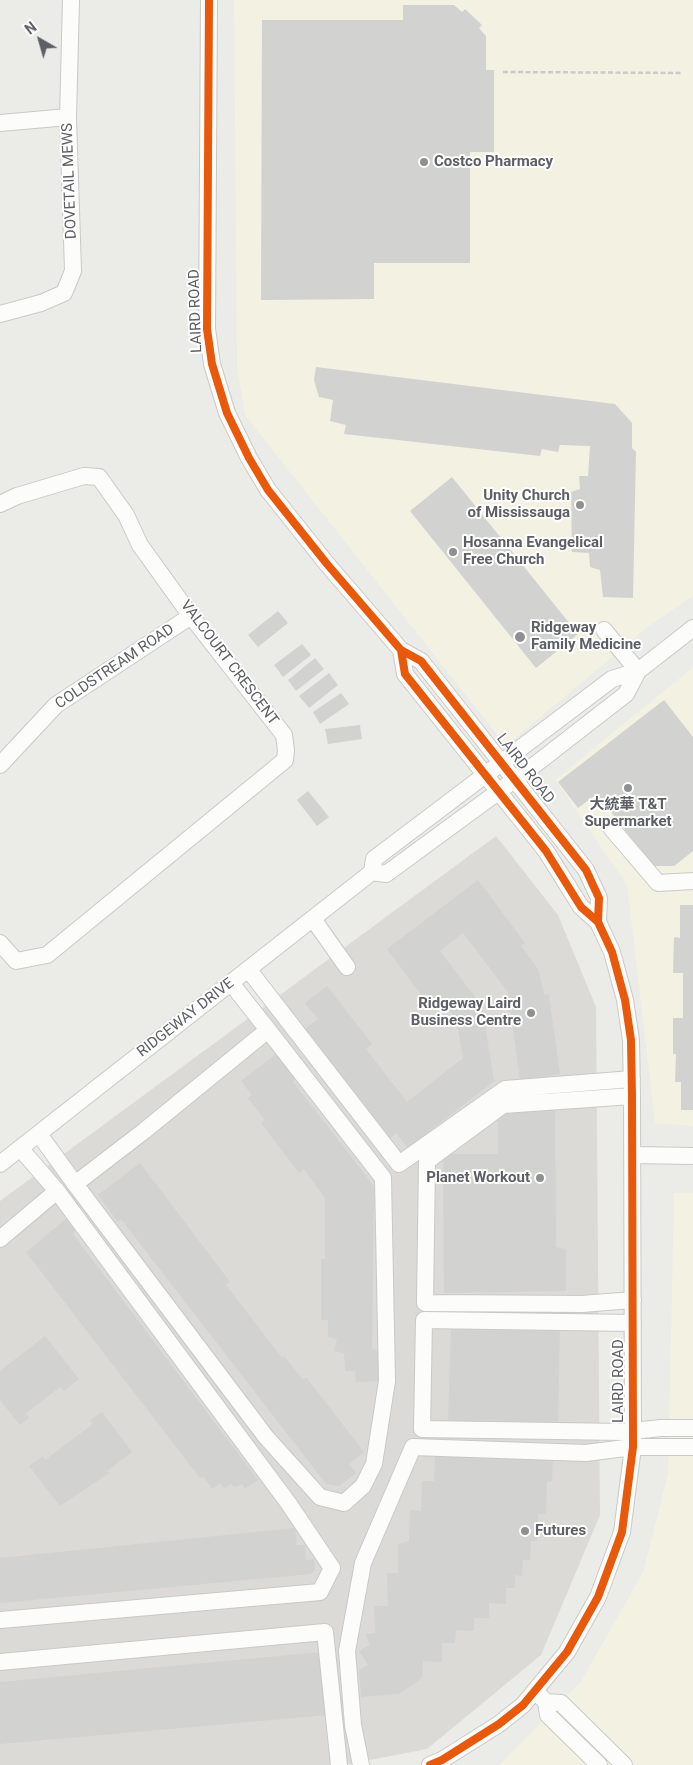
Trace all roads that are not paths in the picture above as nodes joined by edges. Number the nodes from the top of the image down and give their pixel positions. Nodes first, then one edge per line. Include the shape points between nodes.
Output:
1 (71, 0) edge
2 (209, 0) edge
3 (68, 118) junction
4 (0, 123) edge
5 (0, 314) edge
6 (0, 504) edge
7 (191, 616) junction
8 (693, 628) edge
9 (604, 630) dead end
10 (401, 650) junction
11 (638, 671) junction
12 (503, 762) junction
13 (0, 766) edge
14 (486, 775) junction
15 (516, 779) junction
16 (499, 791) junction
17 (612, 829) dead end
18 (372, 872) junction
19 (693, 881) edge
20 (313, 919) junction
21 (598, 922) junction
22 (0, 943) edge
23 (347, 967) dead end
24 (248, 969) junction
25 (231, 983) junction
26 (268, 1030) junction
27 (632, 1079) junction
28 (632, 1096) junction
29 (39, 1134) junction
30 (20, 1148) junction
31 (633, 1155) junction
32 (693, 1156) edge
33 (0, 1164) edge
34 (75, 1184) junction
35 (57, 1191) junction
36 (0, 1239) edge
37 (632, 1300) junction
38 (633, 1322) junction
39 (693, 1428) edge
40 (633, 1430) junction
41 (633, 1447) junction
42 (693, 1448) edge
43 (0, 1620) edge
44 (0, 1662) edge
45 (534, 1690) junction
46 (546, 1702) junction
47 (339, 1765) edge
48 (361, 1765) edge
49 (430, 1765) edge
50 (599, 1765) edge
51 (624, 1765) edge

1 - 3 street, DOVETAIL MEWS
2 - 10 street, LAIRD ROAD via 207,329 212,364 228,413 268,490
3 - 4 street
3 - 5 street, DOVETAIL MEWS via 73,271 64,293
6 - 7 street, VALCOURT CRESCENT via 84,476 99,477 126,516 140,545
7 - 13 street, COLDSTREAM ROAD via 56,705
7 - 22 street, VALCOURT CRESCENT via 284,735 285,760 47,956 16,961
8 - 11 street, RIDGEWAY DRIVE
9 - 11 street
10 - 12 street, LAIRD ROAD via 421,661
10 - 14 street, LAIRD ROAD via 405,674
11 - 12 street, RIDGEWAY DRIVE via 612,679
11 - 15 street, RIDGEWAY DRIVE via 626,694
12 - 14 street, RIDGEWAY DRIVE
12 - 15 street, LAIRD ROAD
14 - 16 street, LAIRD ROAD
14 - 18 street, RIDGEWAY DRIVE via 374,859
15 - 16 street, RIDGEWAY DRIVE
15 - 21 street, LAIRD ROAD via 586,870 599,898
16 - 18 street, RIDGEWAY DRIVE via 386,874
16 - 21 street, LAIRD ROAD via 546,852 581,907
17 - 19 street via 658,883
18 - 20 street, RIDGEWAY DRIVE
20 - 23 street
20 - 24 street, RIDGEWAY DRIVE
21 - 27 street, LAIRD ROAD via 612,952 626,1000
24 - 25 street, RIDGEWAY DRIVE
24 - 27 street via 398,1164 505,1089
25 - 26 street
25 - 29 street, RIDGEWAY DRIVE
26 - 34 street
26 - 34 street via 383,1178 387,1381 374,1464 363,1486 344,1503 320,1497 266,1437
27 - 28 street, LAIRD ROAD
28 - 31 street, LAIRD ROAD
28 - 37 street via 503,1105 427,1161 425,1303 582,1304
29 - 30 street, RIDGEWAY DRIVE
29 - 34 street
30 - 33 street, RIDGEWAY DRIVE
30 - 35 street
31 - 32 street
31 - 37 street, LAIRD ROAD
35 - 36 street
35 - 43 street via 289,1504 332,1568 320,1592
37 - 38 street, LAIRD ROAD
38 - 40 street, LAIRD ROAD
38 - 40 street via 424,1320 422,1430
39 - 40 street
40 - 41 street, LAIRD ROAD
41 - 42 street
41 - 45 street, LAIRD ROAD via 622,1532 598,1597 567,1652
41 - 48 street via 582,1453 413,1447 363,1563 347,1651 353,1725
44 - 47 street via 325,1632
45 - 46 street
45 - 49 street, LAIRD ROAD via 523,1705 499,1724
46 - 50 street via 548,1715
46 - 51 street via 561,1703

